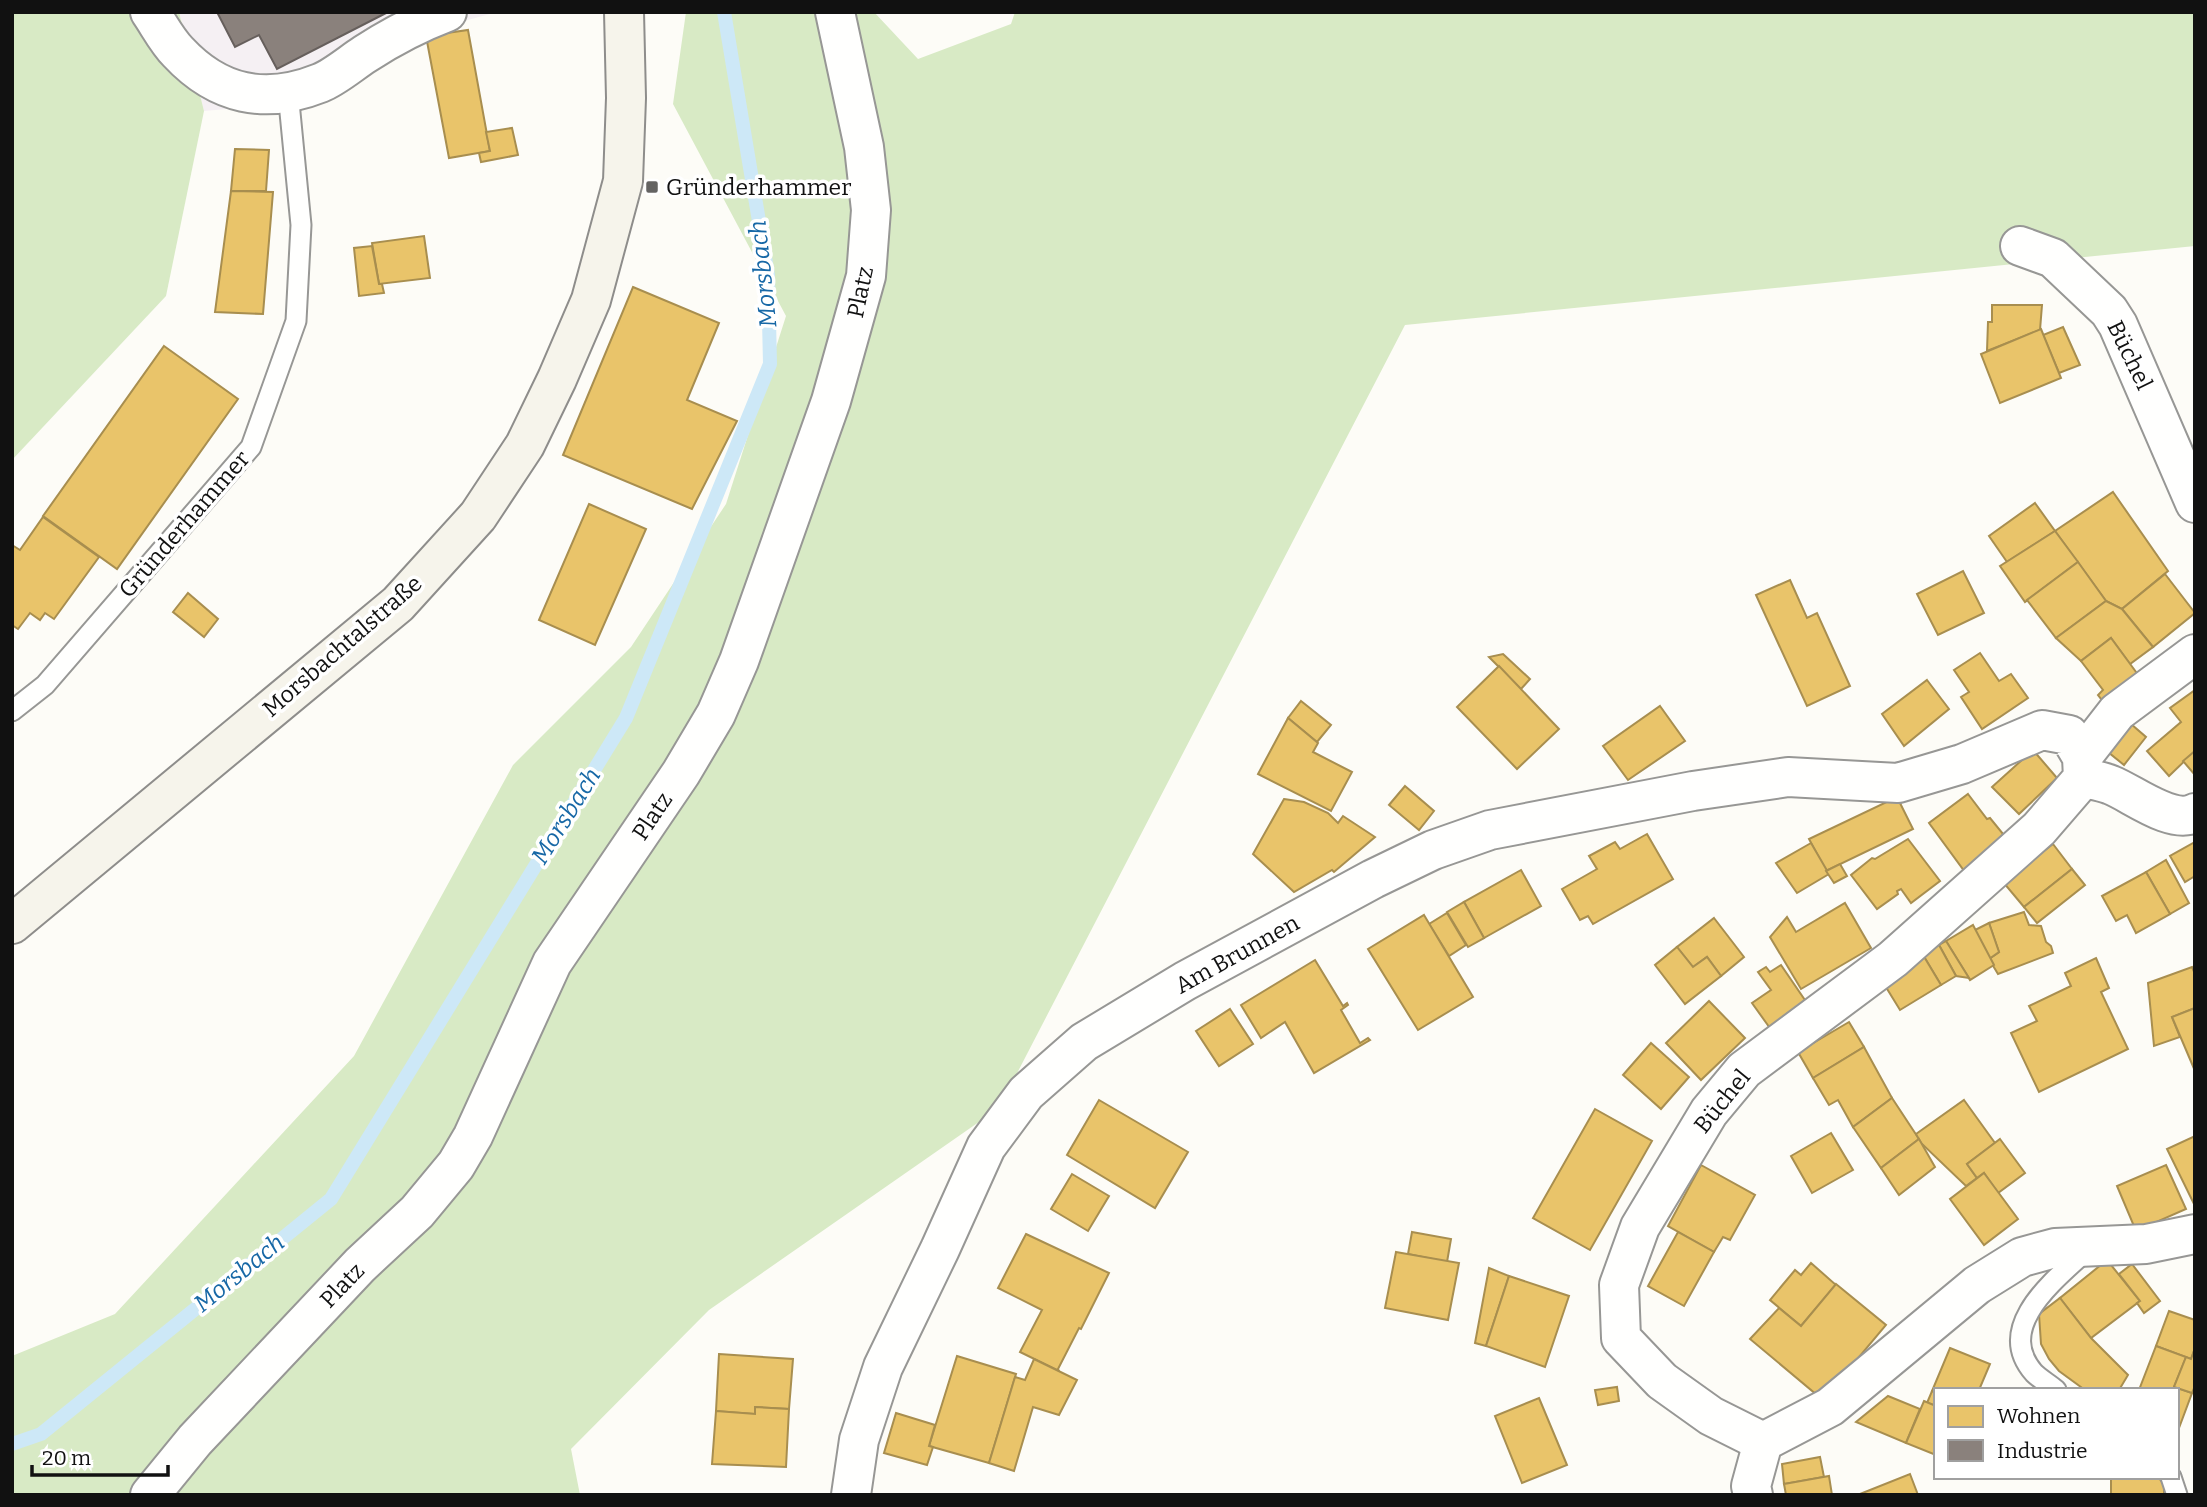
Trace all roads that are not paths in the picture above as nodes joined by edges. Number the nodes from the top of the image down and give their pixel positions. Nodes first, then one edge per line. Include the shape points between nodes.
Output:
1 (150, 12) edge
2 (447, 12) edge
3 (624, 12) edge
4 (835, 12) edge
5 (288, 92) junction
6 (2020, 246) dead end
7 (2195, 503) edge
8 (2195, 654) edge
9 (12, 711) edge
10 (2082, 768) junction
11 (2195, 813) edge
12 (12, 923) edge
13 (2195, 1234) edge
14 (2092, 1246) junction
15 (2053, 1388) edge
16 (1763, 1442) junction
17 (150, 1495) edge
18 (851, 1495) edge
19 (1753, 1495) edge

1 - 5 street via 177,52 227,90 254,95
2 - 5 street via 384,41 322,83
3 - 12 main road, Morsbachtalstraße via 623,181 591,300 525,445 478,516 398,604
4 - 17 street, Platz via 864,147 871,210 866,275 831,401 716,714 552,962 456,1165 417,1212 360,1265 195,1440
5 - 9 lane, Gründerhammer via 301,225 296,321 251,447 45,685
6 - 7 street, Büchel via 2053,258 2109,311
8 - 10 street, Büchel via 2117,712
10 - 11 street via 2161,811
10 - 16 street, Büchel via 2039,829 1893,959 1744,1070 1709,1112 1640,1227 1619,1285 1621,1338 1662,1381 1711,1416
10 - 18 street, Am Brunnen via 2069,735 2042,730 1962,764 1898,783 1788,777 1490,830 1373,878 1185,981 1084,1042 1027,1093 986,1147 883,1367 859,1440
13 - 14 street via 2146,1244
14 - 15 lane via 2026,1314 2020,1332 2027,1362
14 - 16 street via 2054,1248 2001,1270 1830,1407
16 - 19 street via 1751,1486

